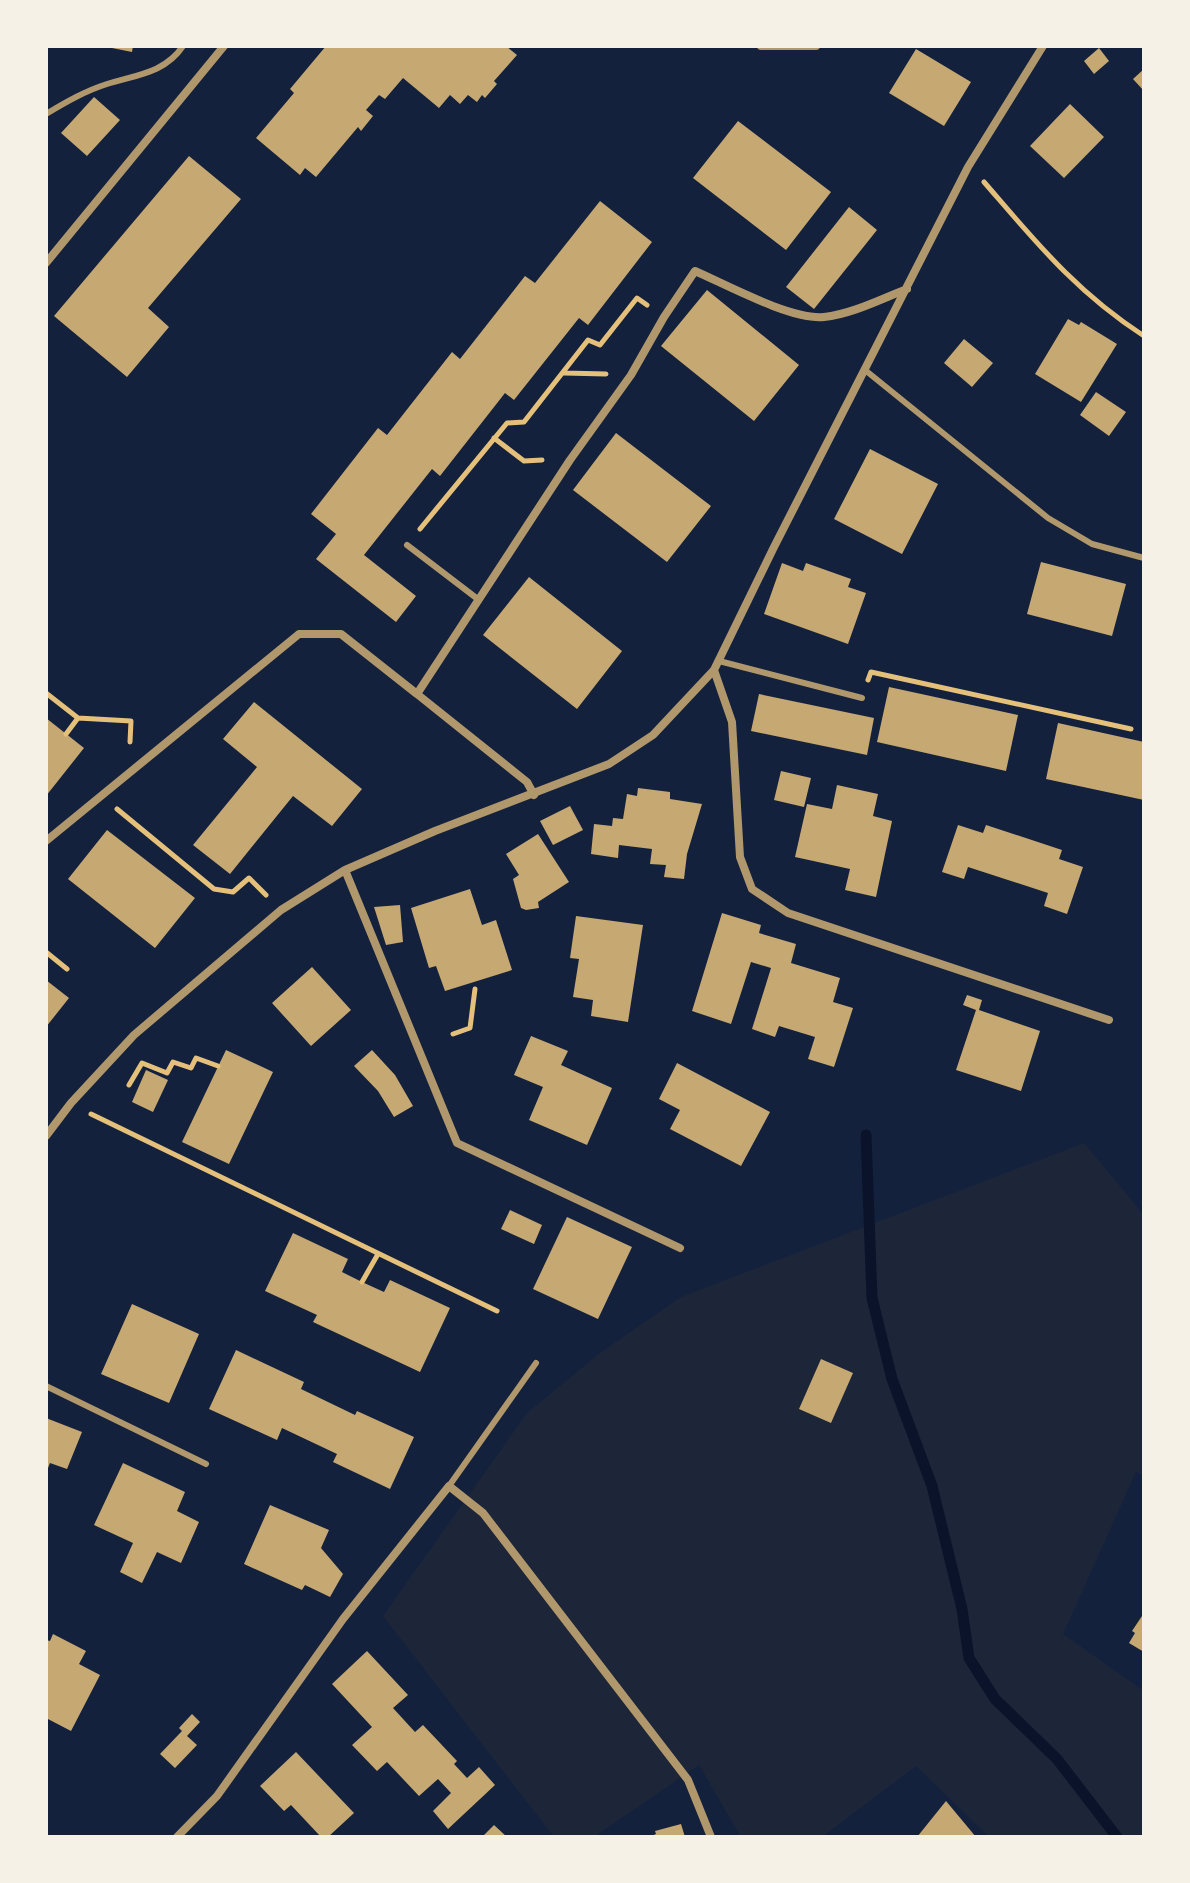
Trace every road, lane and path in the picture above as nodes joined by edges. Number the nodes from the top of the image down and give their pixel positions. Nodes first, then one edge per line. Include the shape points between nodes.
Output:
1 (183, 46) edge
2 (224, 46) edge
3 (761, 46) edge
4 (816, 46) edge
5 (1043, 46) edge
6 (46, 114) edge
7 (986, 185) dead end
8 (46, 263) edge
9 (907, 289) junction
10 (664, 317) junction
11 (1144, 336) edge
12 (865, 370) junction
13 (563, 373) junction
14 (631, 375) junction
15 (494, 438) junction
16 (570, 460) junction
17 (407, 545) joint
18 (1144, 558) edge
19 (479, 600) junction
20 (719, 661) junction
21 (714, 670) junction
22 (46, 694) edge
23 (417, 694) junction
24 (862, 698) joint
25 (78, 718) junction
26 (1131, 729) dead end
27 (66, 734) dead end
28 (138, 763) junction
29 (534, 795) junction
30 (101, 796) junction
31 (46, 841) edge
32 (345, 870) junction
33 (269, 899) dead end
34 (46, 952) edge
35 (67, 969) dead end
36 (475, 989) dead end
37 (1109, 1020) dead end
38 (453, 1034) dead end
39 (218, 1066) dead end
40 (129, 1085) dead end
41 (89, 1113) dead end
42 (46, 1136) edge
43 (680, 1248) dead end
44 (378, 1254) junction
45 (362, 1282) dead end
46 (497, 1311) dead end
47 (536, 1363) dead end
48 (46, 1386) edge
49 (206, 1464) dead end
50 (449, 1486) junction
51 (177, 1837) edge
52 (711, 1837) edge

1 - 6 lane via 151,73 72,98
2 - 8 street
3 - 4 street
5 - 9 street via 968,167
7 - 11 path via 1047,257 1108,312
9 - 10 street via 855,310 803,317 695,271
9 - 12 street
10 - 13 path via 637,298 600,345 588,340
10 - 14 street
12 - 18 lane via 1048,518 1092,544
12 - 20 street
13 - 14 path
13 - 15 path via 524,422 507,423
14 - 16 street
15 - 16 path via 524,461
15 - 17 path
16 - 19 street
17 - 19 lane
19 - 23 street
20 - 21 street
20 - 24 lane
21 - 29 street via 653,735 609,764
21 - 37 street via 732,722 740,857 752,889 788,913
22 - 25 path
23 - 28 street via 341,634 299,634
23 - 29 street via 527,782
24 - 26 path via 871,672
25 - 27 path
25 - 28 path via 131,721 129,754
28 - 30 street
29 - 32 street
30 - 31 street
30 - 33 path via 214,889 233,892 249,878
32 - 42 street via 281,910 134,1035
32 - 43 street via 457,1143
34 - 35 path
36 - 38 path via 470,1028
39 - 40 path via 196,1058 191,1068 173,1062 167,1073 142,1063
41 - 44 path
44 - 45 path
44 - 46 path
47 - 50 lane
48 - 49 lane
50 - 51 street via 343,1619 217,1796
50 - 52 street via 483,1513 688,1780

